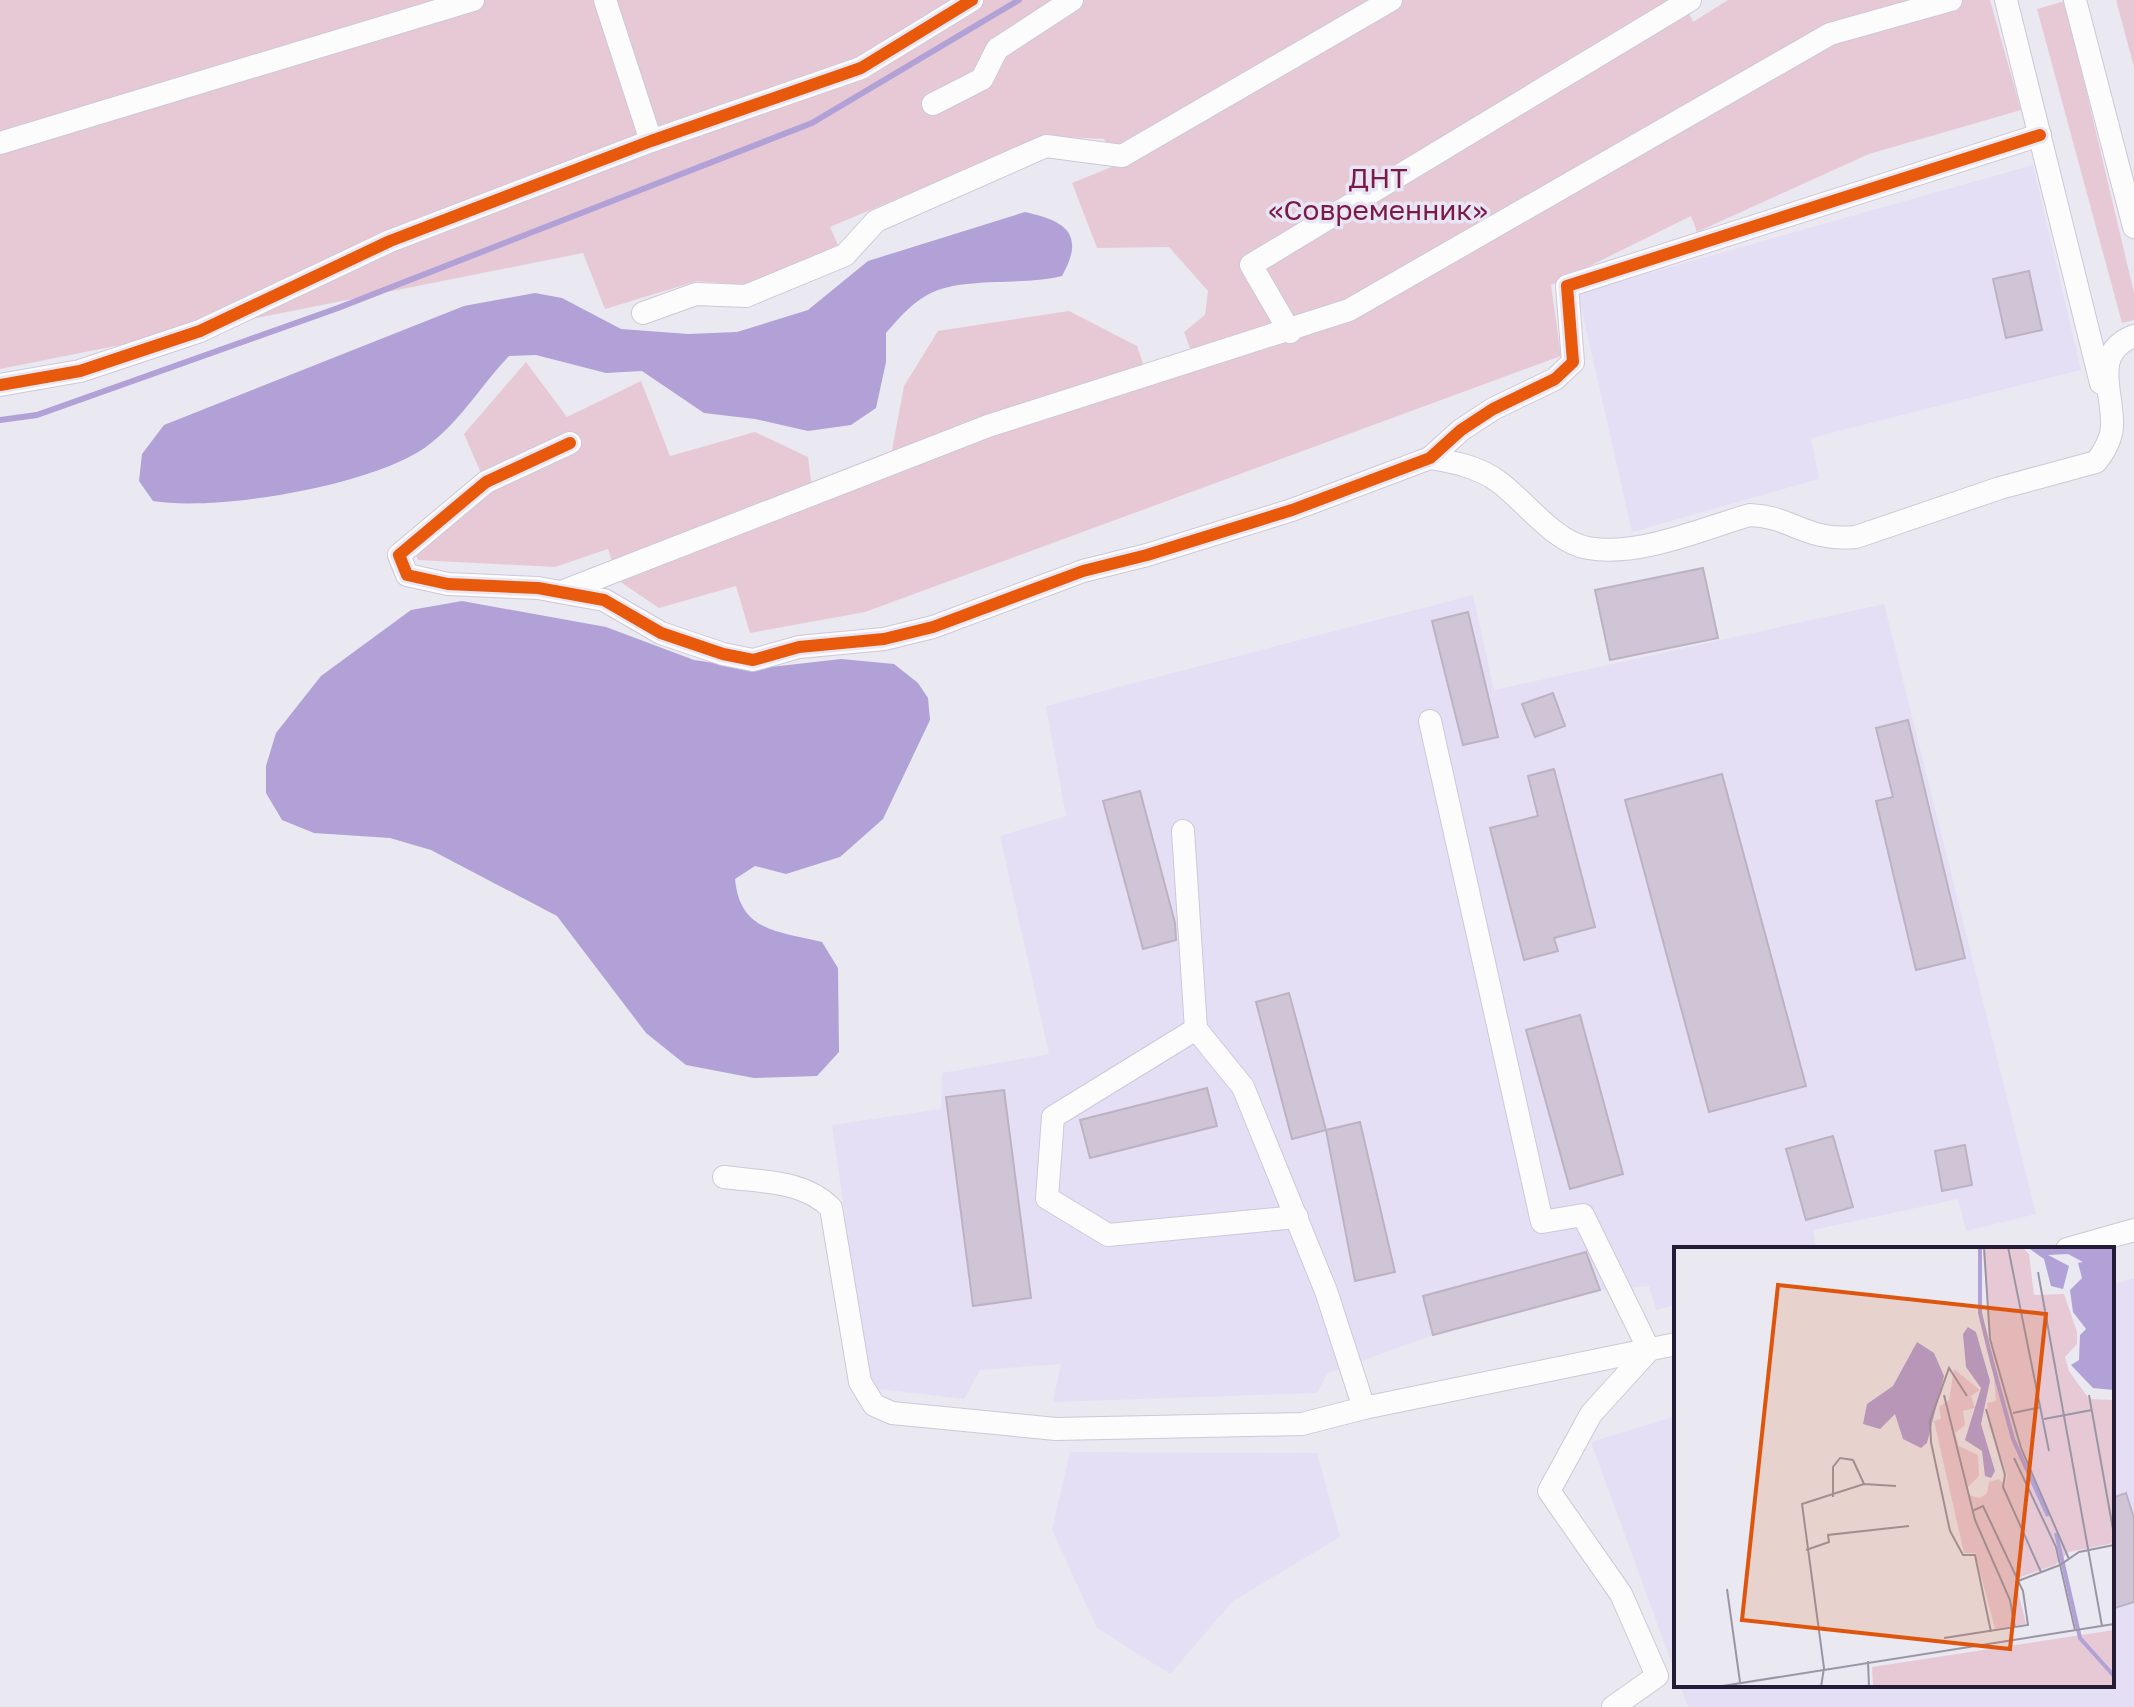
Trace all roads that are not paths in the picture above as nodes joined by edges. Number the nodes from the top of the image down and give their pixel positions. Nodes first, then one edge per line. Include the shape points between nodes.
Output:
1 (473, 0) edge
2 (605, 0) edge
3 (972, 0) edge
4 (1072, 0) edge
5 (1391, 0) edge
6 (1690, 0) edge
7 (1951, 0) edge
8 (2006, 0) edge
9 (2075, 0) edge
10 (933, 104) dead end
11 (2040, 135) junction
12 (651, 141) junction
13 (0, 143) edge
14 (2134, 227) edge
15 (643, 313) dead end
16 (1290, 332) junction
17 (2134, 336) edge
18 (0, 385) edge
19 (2112, 428) junction
20 (570, 443) dead end
21 (1430, 458) junction
22 (563, 592) junction
23 (1430, 721) dead end
24 (1183, 831) dead end
25 (1196, 1029) junction
26 (724, 1177) dead end
27 (1297, 1217) junction
28 (2134, 1230) edge
29 (2074, 1247) edge
30 (1674, 1344) edge
31 (1649, 1350) junction
32 (1364, 1408) junction
33 (1613, 1707) edge

1 - 13 street
2 - 12 street
3 - 12 street via 861,68
4 - 10 street via 997,49 982,79
5 - 15 street via 1122,156 1046,146 876,221 845,255 817,267 746,296 696,294
6 - 16 street via 1251,265
7 - 16 street via 1830,34 1349,310
8 - 11 street
9 - 14 street
11 - 19 street
11 - 21 street via 1567,286 1573,362 1555,379 1461,430
12 - 18 street via 390,241 200,331 80,371
16 - 22 street via 988,426
17 - 19 street via 2111,354 2105,370
19 - 21 street via 2096,462 1856,537 1811,535 1766,516 1750,515 1612,549 1586,547 1566,538 1497,480 1462,463
20 - 22 street via 486,482 399,555 407,575 448,584
21 - 22 street via 1292,510 1031,587 933,627 884,639 799,647 753,660 661,633 604,600
23 - 31 street via 1542,1222 1583,1215
24 - 25 street
25 - 27 street via 1243,1087
25 - 27 street via 1053,1117 1047,1198 1108,1235
26 - 32 street via 804,1188 831,1208 860,1382 874,1405 892,1413 1056,1429 1302,1424
27 - 32 street
28 - 29 street
30 - 31 street
31 - 32 street
31 - 33 street via 1591,1414 1549,1491 1621,1594 1657,1676

